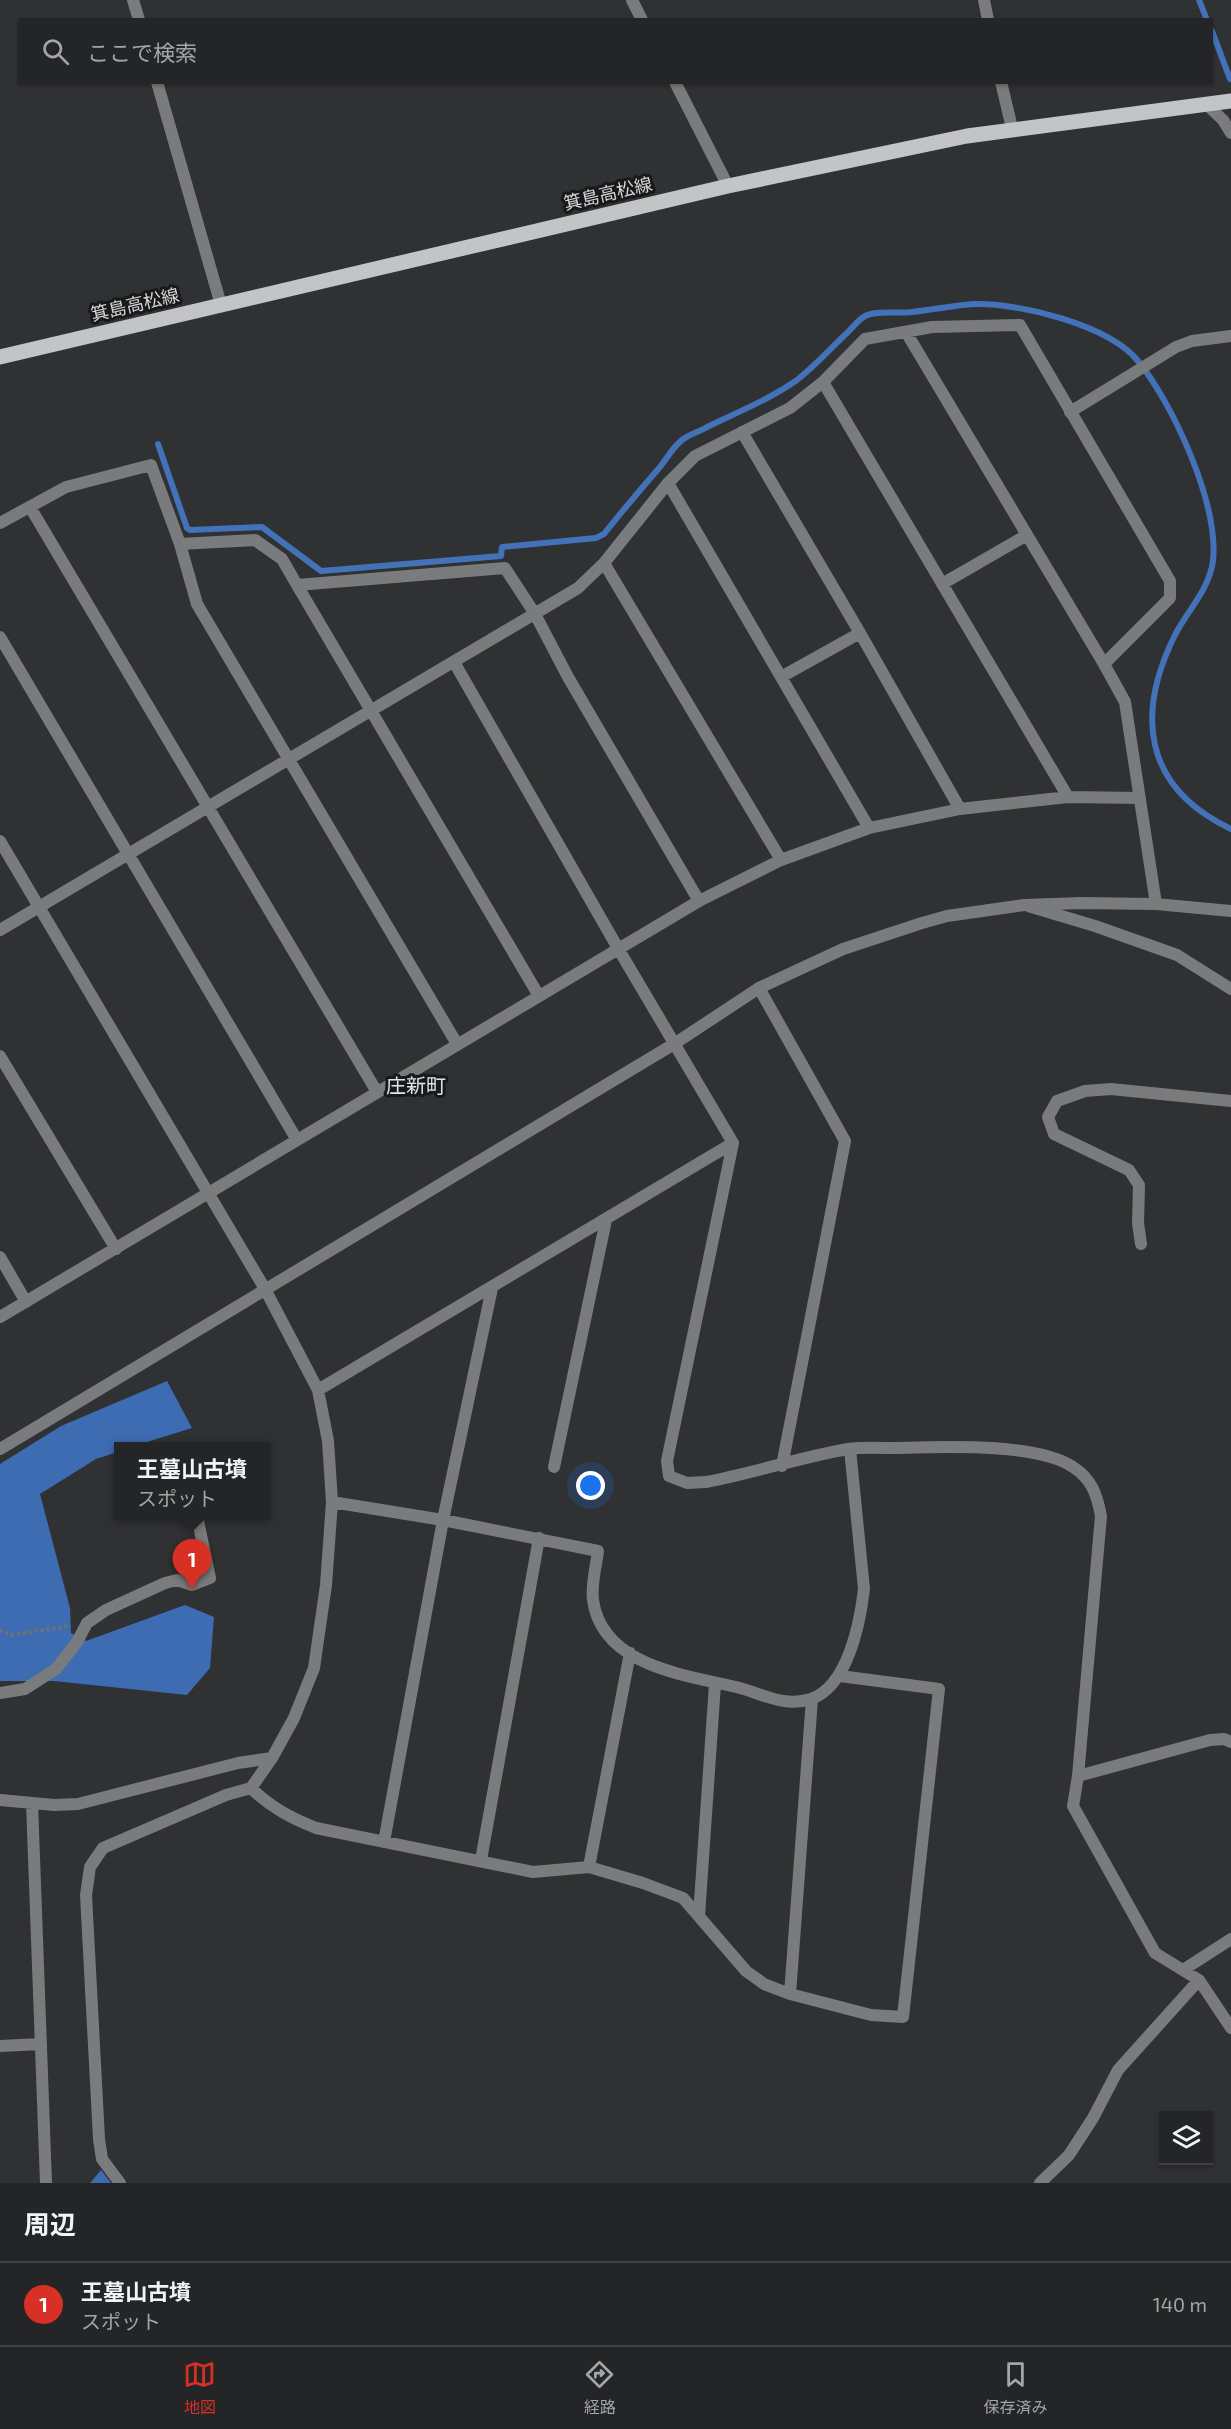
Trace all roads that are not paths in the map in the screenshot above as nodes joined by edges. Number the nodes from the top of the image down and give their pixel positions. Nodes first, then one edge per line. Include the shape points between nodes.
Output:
1 (133, 0) edge
2 (632, 0) edge
3 (984, 0) edge
4 (139, 18) edge
5 (641, 18) edge
6 (988, 18) edge
7 (158, 84) edge
8 (676, 84) edge
9 (1001, 84) edge
10 (1231, 101) edge
11 (1206, 104) junction
12 (1012, 129) junction
13 (1231, 133) edge
14 (728, 186) junction
15 (221, 305) junction
16 (906, 332) junction
17 (1231, 336) edge
18 (0, 357) edge
19 (823, 382) junction
20 (1070, 412) junction
21 (742, 432) junction
22 (668, 483) junction
23 (30, 507) junction
24 (0, 523) edge
25 (1027, 535) junction
26 (180, 544) junction
27 (604, 564) junction
28 (942, 584) junction
29 (297, 585) junction
30 (535, 614) junction
31 (860, 633) junction
32 (0, 637) edge
33 (454, 662) junction
34 (1104, 664) junction
35 (781, 677) junction
36 (371, 710) junction
37 (288, 759) junction
38 (1068, 797) junction
39 (1140, 798) junction
40 (207, 806) junction
41 (960, 809) junction
42 (869, 828) junction
43 (0, 841) edge
44 (128, 853) junction
45 (781, 860) junction
46 (699, 901) junction
47 (1156, 904) junction
48 (38, 905) junction
49 (1024, 905) junction
50 (1231, 911) edge
51 (0, 930) edge
52 (619, 950) junction
53 (759, 988) junction
54 (1231, 989) edge
55 (539, 996) junction
56 (457, 1044) junction
57 (674, 1044) junction
58 (0, 1056) edge
59 (377, 1092) junction
60 (1231, 1101) edge
61 (297, 1140) junction
62 (733, 1143) junction
63 (208, 1193) junction
64 (606, 1220) junction
65 (1141, 1244) dead end
66 (116, 1249) junction
67 (0, 1257) edge
68 (492, 1288) junction
69 (265, 1289) junction
70 (26, 1302) junction
71 (0, 1317) edge
72 (318, 1390) junction
73 (0, 1449) edge
74 (850, 1449) junction
75 (782, 1466) junction
76 (554, 1467) dead end
77 (332, 1502) junction
78 (198, 1520) edge
79 (443, 1520) junction
80 (538, 1538) junction
81 (630, 1653) junction
82 (840, 1676) junction
83 (715, 1684) junction
84 (0, 1694) edge
85 (812, 1699) junction
86 (1231, 1742) edge
87 (272, 1758) junction
88 (1078, 1776) junction
89 (251, 1788) junction
90 (0, 1800) edge
91 (32, 1803) junction
92 (384, 1842) junction
93 (481, 1860) junction
94 (589, 1867) junction
95 (699, 1916) junction
96 (1231, 1939) edge
97 (1183, 1970) junction
98 (1199, 1980) junction
99 (790, 1994) junction
100 (1231, 2028) edge
101 (40, 2044) junction
102 (0, 2046) edge
103 (46, 2183) edge
104 (120, 2183) edge
105 (1040, 2183) edge

1 - 4 street
2 - 5 street
3 - 6 street
7 - 15 street
8 - 14 street
9 - 12 street
10 - 11 main road, 箕島高松線
11 - 12 main road, 箕島高松線
11 - 13 street
12 - 14 main road, 箕島高松線
14 - 15 main road, 箕島高松線
15 - 18 main road, 箕島高松線
16 - 19 street via 865,339
16 - 20 street via 932,327 1020,325
16 - 25 street
17 - 20 street via 1176,347
19 - 21 street via 790,408
19 - 28 street
20 - 34 street via 1170,581 1170,598
21 - 22 street via 695,456
21 - 31 street
22 - 27 street
22 - 35 street
23 - 24 street
23 - 26 street via 66,487 151,465
23 - 40 street
25 - 28 street
25 - 34 street
26 - 29 street via 255,540 282,559
26 - 37 street via 197,604
27 - 30 street via 578,588
27 - 45 street
28 - 38 street
29 - 30 street via 505,568
29 - 36 street
30 - 33 street
30 - 46 street
31 - 35 street
31 - 41 street
32 - 44 street
33 - 36 street
33 - 52 street
34 - 39 street via 1125,702
35 - 42 street
36 - 37 street
36 - 55 street
37 - 40 street
37 - 56 street
38 - 39 street
38 - 41 street
39 - 47 street
40 - 44 street
40 - 59 street
41 - 42 street
42 - 45 street
43 - 48 street
44 - 48 street
44 - 61 street
45 - 46 street
46 - 52 street
47 - 49 street
47 - 50 street
48 - 51 street
48 - 63 street
49 - 53 street via 922,923 843,950
49 - 54 street via 1177,955
52 - 55 street
52 - 57 street
53 - 57 street
53 - 75 street via 845,1141
55 - 56 street
56 - 59 street
57 - 62 street
57 - 69 street
58 - 66 street
59 - 61 street
60 - 65 street via 1111,1089 1086,1091 1057,1101 1048,1117 1054,1134 1129,1170 1139,1185
61 - 63 street
62 - 64 street
62 - 75 street via 667,1461 669,1476 687,1483
63 - 66 street
63 - 69 street
64 - 68 street
64 - 76 street
66 - 70 street
67 - 70 street
68 - 72 street
68 - 79 street
69 - 72 street
69 - 73 street
70 - 71 street
72 - 77 street via 328,1441
74 - 75 street
74 - 82 street via 864,1589 856,1634
74 - 88 street via 1012,1450 1057,1458 1088,1479 1097,1495 1101,1516
77 - 79 street
77 - 87 street via 326,1586 314,1668 294,1718
78 - 84 street via 210,1578 192,1585 177,1580 165,1583 106,1610 87,1623 56,1669 25,1689
79 - 80 street
79 - 92 street
80 - 81 street via 598,1551 593,1600 598,1620 613,1641
80 - 93 street
81 - 83 street via 655,1667
81 - 94 street
82 - 85 street
82 - 99 street via 939,1689 903,2017 872,2015
83 - 85 street via 775,1701
83 - 95 street
85 - 99 street
86 - 88 street via 1210,1740
87 - 89 street
87 - 91 street via 78,1804
88 - 97 street via 1072,1806 1155,1953
89 - 92 street via 264,1802 298,1821
89 - 104 street via 103,1848 90,1866 86,1895 99,2139 102,2158
90 - 91 street
91 - 101 street
92 - 93 street
93 - 94 street via 533,1872
94 - 95 street via 683,1898
95 - 99 street via 746,1971 764,1984
96 - 97 street
97 - 98 street
98 - 100 street
98 - 105 street via 1118,2070 1069,2155
101 - 102 street
101 - 103 street

